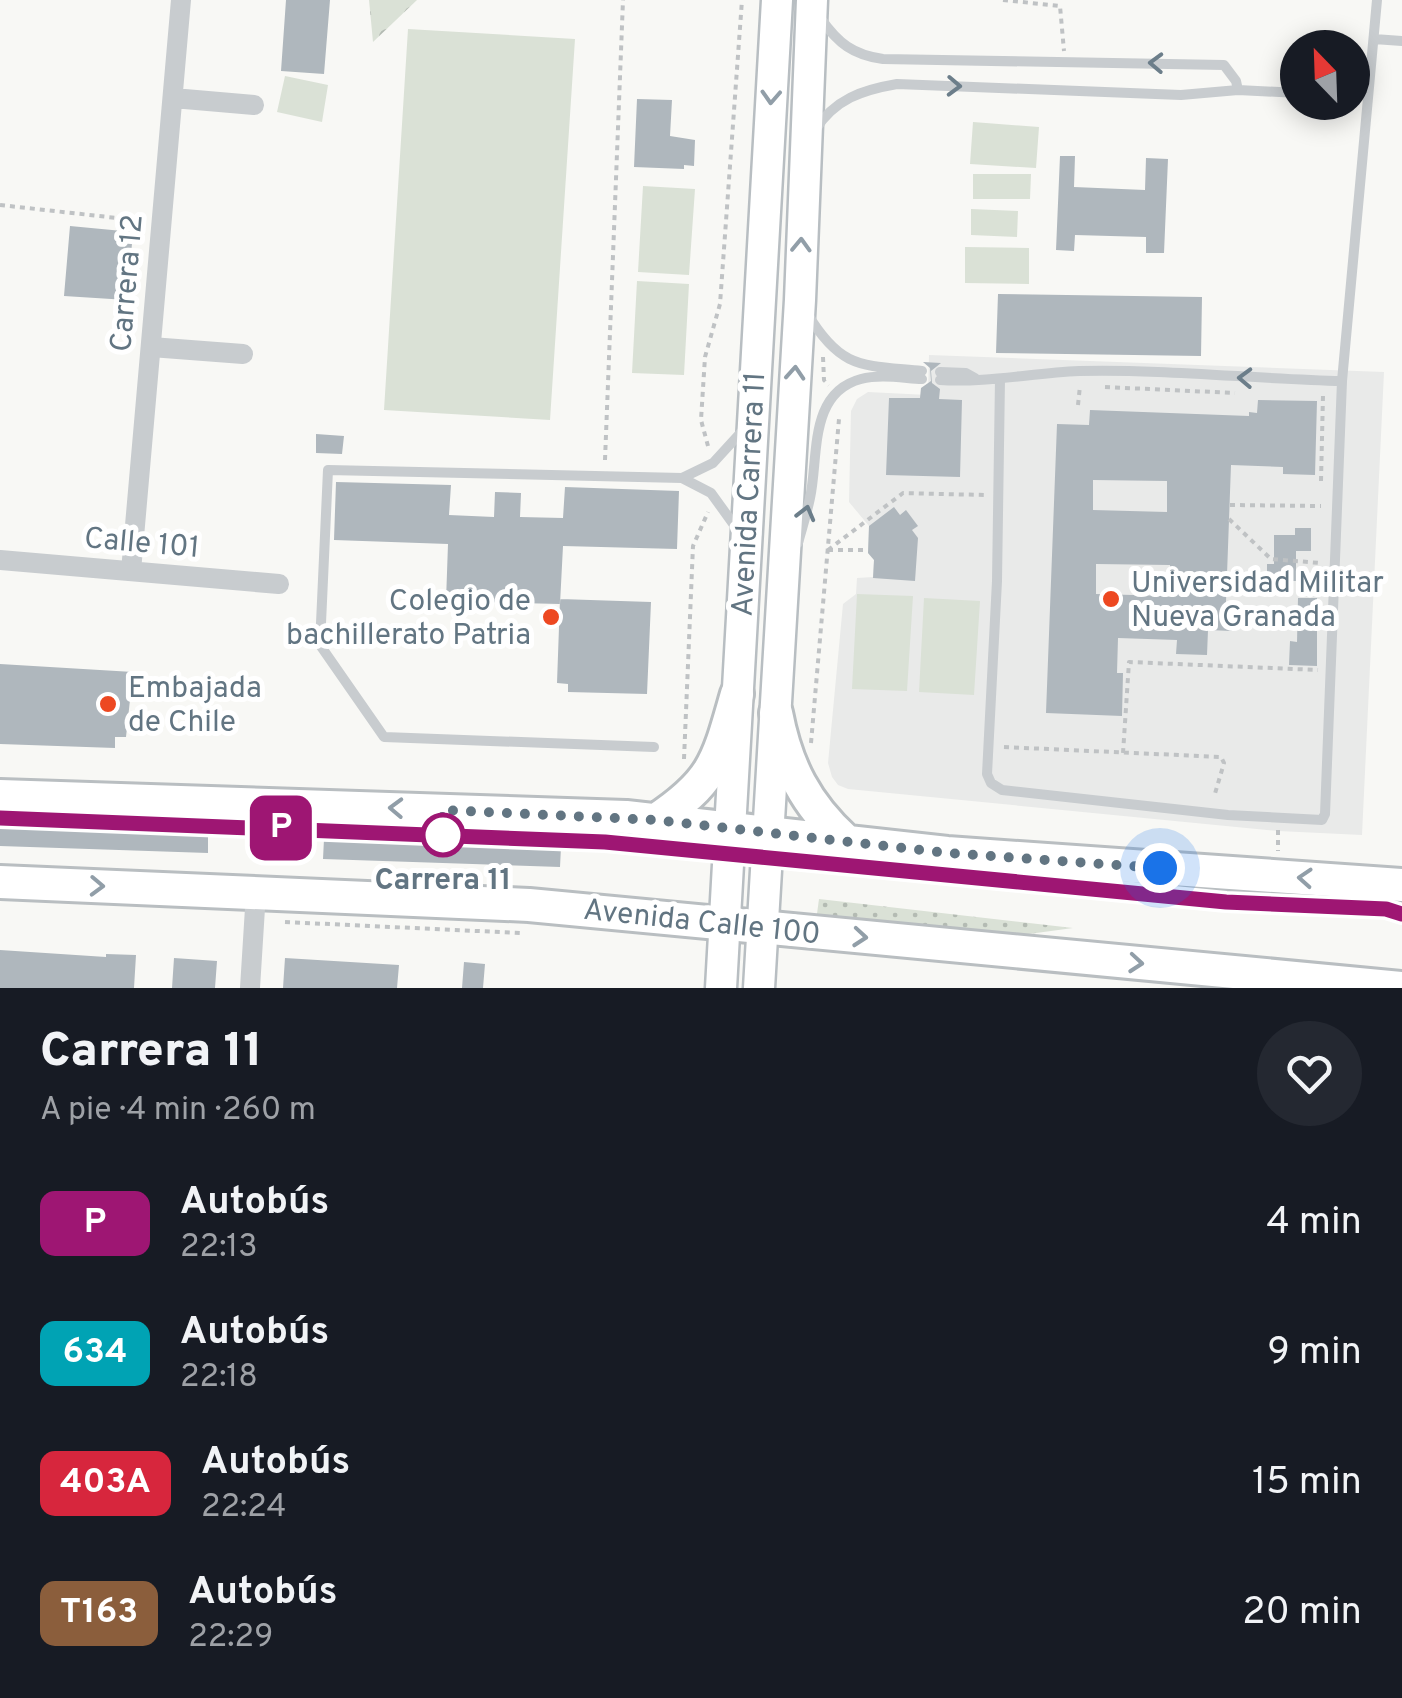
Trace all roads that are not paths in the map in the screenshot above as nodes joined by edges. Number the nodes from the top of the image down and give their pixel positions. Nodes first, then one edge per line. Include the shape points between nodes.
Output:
1 (181, 0) edge
2 (777, 0) edge
3 (812, 0) edge
4 (1378, 0) edge
5 (1374, 38) junction
6 (1402, 41) edge
7 (1370, 84) edge
8 (1238, 90) junction
9 (1280, 92) edge
10 (173, 98) junction
11 (254, 105) dead end
12 (1367, 120) edge
13 (805, 146) junction
14 (800, 300) junction
15 (151, 346) junction
16 (243, 354) dead end
17 (940, 376) dead end
18 (1000, 379) junction
19 (1342, 381) junction
20 (752, 420) junction
21 (682, 478) junction
22 (745, 548) junction
23 (0, 560) edge
24 (131, 571) junction
25 (278, 584) dead end
26 (780, 607) junction
27 (737, 694) junction
28 (776, 713) junction
29 (654, 747) dead end
30 (0, 796) edge
31 (656, 820) junction
32 (730, 828) junction
33 (768, 832) junction
34 (846, 841) junction
35 (0, 882) edge
36 (1402, 885) edge
37 (255, 906) junction
38 (725, 924) junction
39 (763, 927) junction
40 (250, 988) edge
41 (721, 988) edge
42 (759, 988) edge
43 (1401, 988) edge

1 - 10 street, Carrera 12
2 -> 20 main road, Avenida Carrera 11
8 -> 3 lane via 1224,64 860,56 832,34
3 - 13 main road, Avenida Carrera 11
4 - 5 lane
5 - 6 lane
5 - 7 lane
8 - 9 lane
13 -> 8 lane via 842,100 897,84 1181,95
10 - 11 street
10 - 15 street, Carrera 12
12 - 19 lane
14 -> 13 main road, Avenida Carrera 11
26 -> 14 main road, Avenida Carrera 11
26 -> 14 lane via 810,498 824,409 836,393 863,378 922,375 863,365 831,348
15 - 16 street
15 - 24 street, Carrera 12
17 - 18 lane
19 -> 18 lane via 1078,372
18 - 19 lane via 991,783 1002,790 1318,821 1325,814
20 - 21 lane via 720,458
20 - 22 main road, Avenida Carrera 11
21 - 22 lane via 719,501
21 - 29 lane via 328,470 320,645 384,737
22 - 27 main road, Avenida Carrera 11
23 - 24 street, Calle 101
24 - 25 street, Calle 101
26 - 28 main road, Avenida Carrera 11
27 - 31 main road via 708,776
27 - 32 main road, Avenida Carrera 11
28 - 33 main road, Avenida Carrera 11
28 - 34 main road via 781,742 806,796
31 -> 30 main road
31 - 32 main road
32 - 33 main road
32 - 38 main road, Avenida Carrera 11
33 - 34 main road
33 - 39 main road, Avenida Carrera 11
36 -> 34 main road
35 -> 37 main road, Avenida Calle 100
37 - 38 main road, Avenida Calle 100 via 529,904
37 - 40 street
38 - 39 main road, Avenida Calle 100
38 - 41 main road, Avenida Carrera 11
39 - 42 main road, Avenida Carrera 11
39 -> 43 main road, Avenida Calle 100

